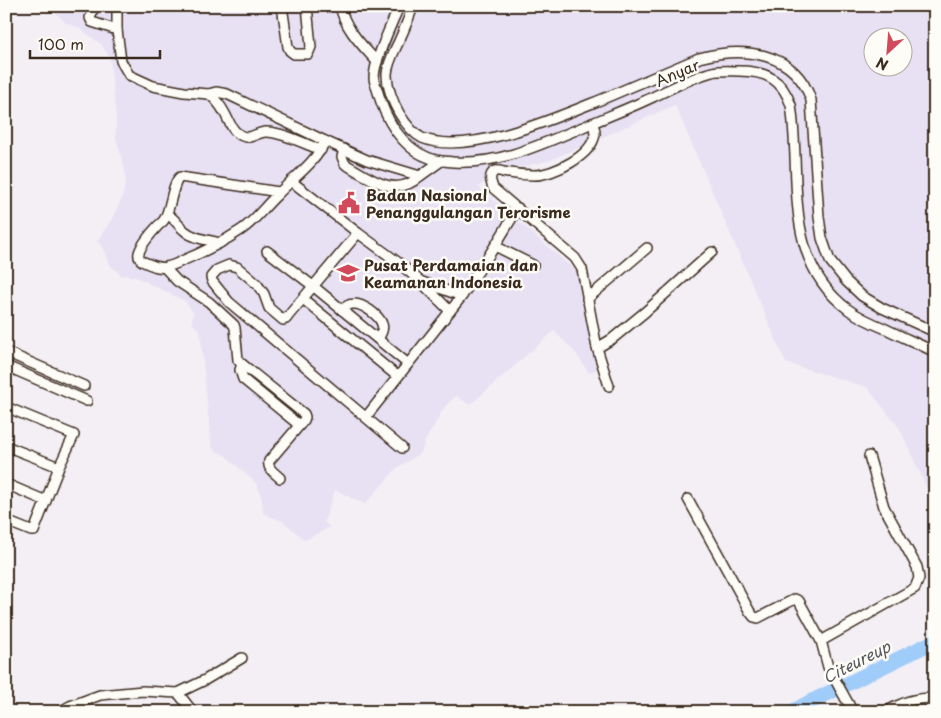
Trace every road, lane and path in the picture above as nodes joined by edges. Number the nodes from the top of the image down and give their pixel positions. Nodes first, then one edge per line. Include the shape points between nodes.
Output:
1 (94, 6) edge
2 (117, 6) edge
3 (282, 6) edge
4 (307, 6) edge
5 (340, 6) edge
6 (399, 6) edge
7 (413, 6) edge
8 (117, 30) junction
9 (377, 62) junction
10 (374, 78) junction
11 (388, 78) junction
12 (209, 94) junction
13 (570, 112) junction
14 (592, 123) junction
15 (577, 129) junction
16 (323, 146) junction
17 (344, 150) junction
18 (441, 161) junction
19 (420, 176) junction
20 (291, 181) junction
21 (279, 192) junction
22 (518, 208) junction
23 (167, 214) junction
24 (358, 233) junction
25 (220, 243) junction
26 (496, 246) junction
27 (647, 248) dead end
28 (267, 251) dead end
29 (712, 252) dead end
30 (533, 265) dead end
31 (165, 268) junction
32 (420, 281) junction
33 (313, 286) junction
34 (462, 296) junction
35 (303, 299) junction
36 (587, 299) junction
37 (342, 310) junction
38 (450, 311) junction
39 (935, 332) edge
40 (378, 339) junction
41 (597, 348) junction
42 (6, 352) edge
43 (935, 352) edge
44 (242, 364) junction
45 (408, 364) junction
46 (6, 366) edge
47 (397, 376) junction
48 (84, 386) dead end
49 (269, 386) junction
50 (609, 386) dead end
51 (262, 395) junction
52 (87, 401) dead end
53 (6, 407) edge
54 (366, 417) junction
55 (300, 425) junction
56 (6, 446) edge
57 (402, 448) dead end
58 (869, 456) dead end
59 (59, 467) junction
60 (280, 478) dead end
61 (6, 484) edge
62 (688, 499) dead end
63 (46, 501) junction
64 (6, 521) edge
65 (821, 641) junction
66 (242, 658) dead end
67 (178, 693) junction
68 (935, 698) edge
69 (59, 712) edge
70 (193, 712) edge
71 (853, 712) edge
72 (885, 712) edge

1 - 8 street via 92,22
2 - 8 street
3 - 4 street via 290,51 308,54
5 - 9 street via 353,34
6 - 9 street, Anyar
7 - 11 street, Anyar via 391,60
8 - 12 street via 121,61 131,77 153,86
9 - 10 street, Anyar
10 - 11 street
10 - 18 street, Anyar via 383,109 402,139 419,153
11 - 13 street, Anyar via 392,99 410,129 422,138 442,143 508,134
12 - 16 street via 228,94
12 - 16 street via 238,133 249,137 274,133
13 - 15 street
13 - 39 street, Anyar via 713,54 745,52 764,55 789,68 806,87 811,100 818,217 830,261 862,296
14 - 15 street, Anyar
14 - 22 street via 595,132 587,149 556,170 537,175 498,170 491,175 494,188
14 - 43 street, Anyar via 713,72 746,71 777,81 792,105 799,223 817,276 829,292 850,310
15 - 18 street, Anyar via 518,153 473,162
16 - 17 street
16 - 20 street via 310,164
17 - 19 street
17 - 19 street via 342,158 345,164 382,185 401,186 413,183
18 - 19 street
20 - 21 street
20 - 24 street
21 - 23 street via 180,178 175,181
21 - 25 street via 249,224
22 - 26 street
22 - 36 street via 575,258 582,269
23 - 25 street via 188,234
23 - 31 street via 138,255 144,262
24 - 32 street
24 - 33 street
25 - 31 street
26 - 30 street
26 - 34 street
27 - 36 street
28 - 33 street
29 - 41 street via 645,312
31 - 44 street via 234,325 238,360
32 - 34 street
32 - 38 street
33 - 35 street
33 - 37 street
34 - 38 street
35 - 47 street
35 - 54 street via 283,320 269,308 257,284 237,267 229,265 211,277 229,302
36 - 41 street
37 - 40 street
37 - 40 street via 348,305 360,304 376,315 383,326
38 - 45 street
40 - 45 street
41 - 50 street
42 - 48 street
44 - 49 street
44 - 51 street via 241,377
45 - 47 street
46 - 52 street
47 - 54 street
49 - 51 street
49 - 55 street via 304,414
51 - 55 street
53 - 59 street via 74,435
54 - 57 street
55 - 60 street via 269,461 269,468
56 - 59 street
58 - 65 street via 884,507 918,567 919,578 915,588
59 - 63 street
61 - 63 street
62 - 65 street via 754,617 758,618 795,599
63 - 64 street via 34,531
65 - 71 street via 828,667
66 - 67 street
67 - 69 street via 143,691 100,695
67 - 70 street
68 - 72 street via 907,701

